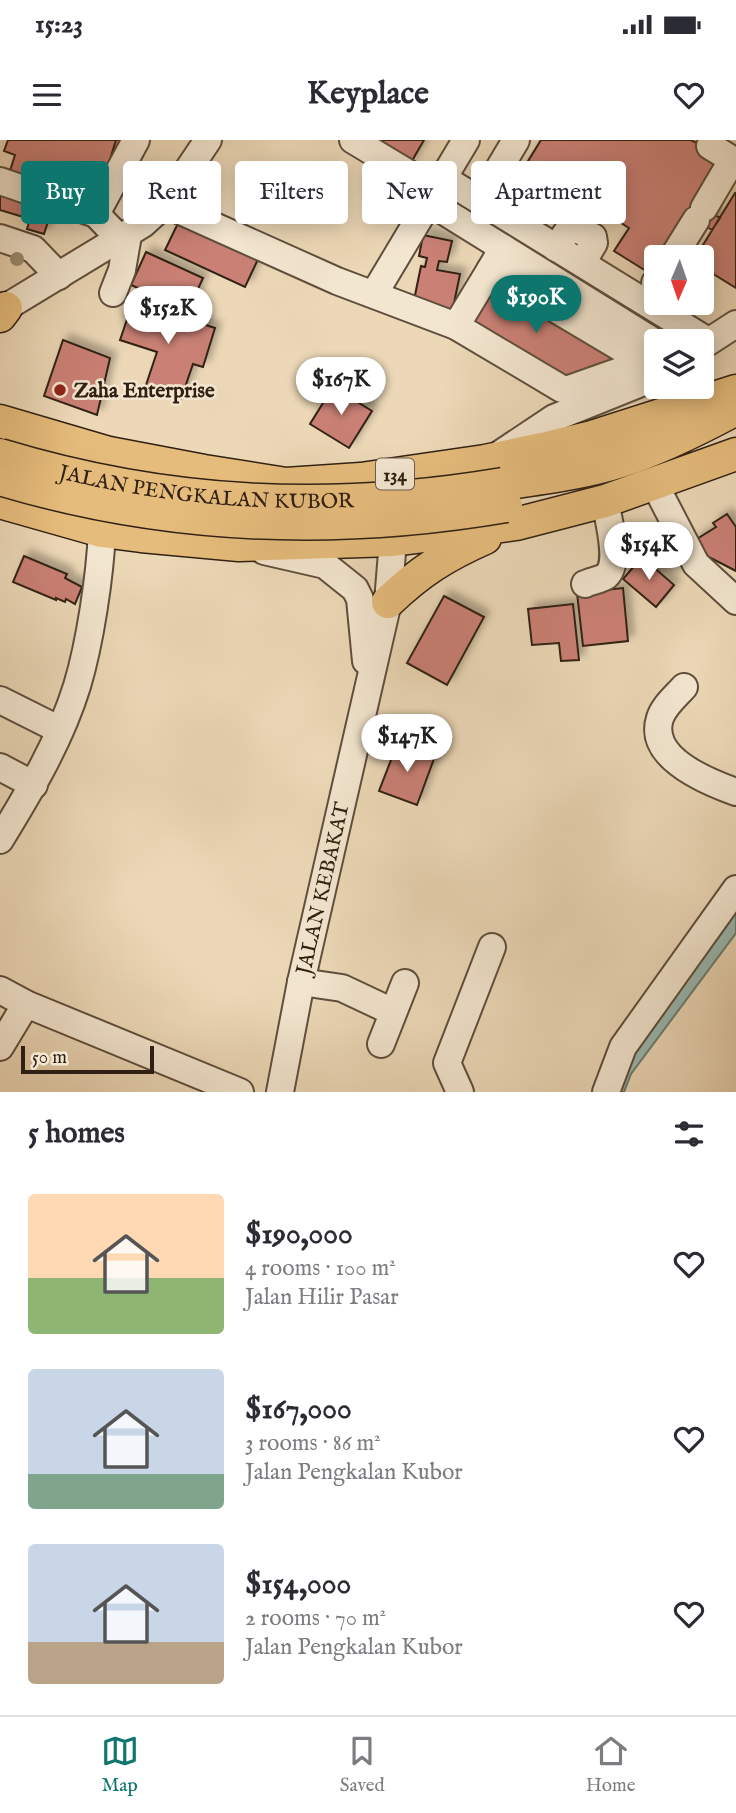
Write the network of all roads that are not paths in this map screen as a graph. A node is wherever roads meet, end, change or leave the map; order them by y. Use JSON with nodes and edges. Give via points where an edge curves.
{"nodes":[{"id":1,"x":136,"y":140,"type":"edge"},
{"id":2,"x":208,"y":140,"type":"edge"},
{"id":3,"x":354,"y":140,"type":"edge"},
{"id":4,"x":466,"y":140,"type":"edge"},
{"id":5,"x":516,"y":140,"type":"edge"},
{"id":6,"x":708,"y":142,"type":"edge"},
{"id":7,"x":194,"y":161,"type":"edge"},
{"id":8,"x":388,"y":161,"type":"edge"},
{"id":9,"x":453,"y":161,"type":"edge"},
{"id":10,"x":504,"y":161,"type":"edge"},
{"id":11,"x":0,"y":181,"type":"edge"},
{"id":12,"x":21,"y":188,"type":"edge"},
{"id":13,"x":109,"y":190,"type":"edge"},
{"id":14,"x":457,"y":200,"type":"edge"},
{"id":15,"x":457,"y":214,"type":"edge"},
{"id":16,"x":108,"y":224,"type":"edge"},
{"id":17,"x":141,"y":224,"type":"edge"},
{"id":18,"x":210,"y":224,"type":"edge"},
{"id":19,"x":416,"y":224,"type":"edge"},
{"id":20,"x":0,"y":238,"type":"edge"},
{"id":21,"x":124,"y":238,"type":"junction"},
{"id":22,"x":681,"y":245,"type":"edge"},
{"id":23,"x":497,"y":259,"type":"junction"},
{"id":24,"x":59,"y":276,"type":"junction"},
{"id":25,"x":113,"y":293,"type":"dead end"},
{"id":26,"x":374,"y":294,"type":"junction"},
{"id":27,"x":2,"y":311,"type":"edge"},
{"id":28,"x":736,"y":324,"type":"edge"},
{"id":29,"x":456,"y":326,"type":"junction"},
{"id":30,"x":682,"y":329,"type":"edge"},
{"id":31,"x":714,"y":338,"type":"edge"},
{"id":32,"x":644,"y":350,"type":"edge"},
{"id":33,"x":644,"y":361,"type":"edge"},
{"id":34,"x":644,"y":375,"type":"edge"},
{"id":35,"x":736,"y":391,"type":"edge"},
{"id":36,"x":681,"y":399,"type":"edge"},
{"id":37,"x":736,"y":409,"type":"edge"},
{"id":38,"x":671,"y":412,"type":"junction"},
{"id":39,"x":0,"y":421,"type":"edge"},
{"id":40,"x":736,"y":444,"type":"edge"},
{"id":41,"x":736,"y":454,"type":"edge"},
{"id":42,"x":0,"y":455,"type":"edge"},
{"id":43,"x":0,"y":479,"type":"edge"},
{"id":44,"x":361,"y":479,"type":"junction"},
{"id":45,"x":654,"y":483,"type":"junction"},
{"id":46,"x":504,"y":493,"type":"junction"},
{"id":47,"x":605,"y":501,"type":"junction"},
{"id":48,"x":0,"y":502,"type":"edge"},
{"id":49,"x":102,"y":531,"type":"junction"},
{"id":50,"x":393,"y":540,"type":"junction"},
{"id":51,"x":239,"y":545,"type":"junction"},
{"id":52,"x":585,"y":583,"type":"dead end"},
{"id":53,"x":736,"y":601,"type":"edge"},
{"id":54,"x":388,"y":602,"type":"junction"},
{"id":55,"x":368,"y":684,"type":"junction"},
{"id":56,"x":684,"y":687,"type":"dead end"},
{"id":57,"x":0,"y":700,"type":"edge"},
{"id":58,"x":60,"y":730,"type":"junction"},
{"id":59,"x":0,"y":767,"type":"edge"},
{"id":60,"x":34,"y":785,"type":"junction"},
{"id":61,"x":736,"y":792,"type":"edge"},
{"id":62,"x":0,"y":840,"type":"edge"},
{"id":63,"x":736,"y":888,"type":"edge"},
{"id":64,"x":492,"y":947,"type":"dead end"},
{"id":65,"x":301,"y":982,"type":"junction"},
{"id":66,"x":405,"y":983,"type":"dead end"},
{"id":67,"x":0,"y":990,"type":"edge"},
{"id":68,"x":26,"y":1004,"type":"junction"},
{"id":69,"x":393,"y":1012,"type":"junction"},
{"id":70,"x":381,"y":1044,"type":"dead end"},
{"id":71,"x":0,"y":1047,"type":"edge"},
{"id":72,"x":240,"y":1092,"type":"edge"},
{"id":73,"x":280,"y":1092,"type":"edge"},
{"id":74,"x":460,"y":1092,"type":"edge"},
{"id":75,"x":606,"y":1092,"type":"edge"}],
"edges":[{"from":1,"to":13,"type":"street"},
{"from":2,"to":7,"type":"street"},
{"from":3,"to":8,"type":"street"},
{"from":4,"to":9,"type":"street"},
{"from":5,"to":10,"type":"street"},
{"from":6,"to":22,"type":"street","via":[[731,162]]},
{"from":11,"to":12,"type":"street"},
{"from":14,"to":30,"type":"street","via":[[556,248]]},
{"from":15,"to":23,"type":"street"},
{"from":16,"to":21,"type":"street"},
{"from":17,"to":21,"type":"street"},
{"from":18,"to":26,"type":"street"},
{"from":19,"to":26,"type":"street"},
{"from":20,"to":24,"type":"street","via":[[39,253]]},
{"from":21,"to":24,"type":"street"},
{"from":21,"to":25,"type":"street","via":[[122,270]]},
{"from":23,"to":29,"type":"street"},
{"from":23,"to":32,"type":"street"},
{"from":24,"to":27,"type":"street"},
{"from":26,"to":29,"type":"street"},
{"from":28,"to":31,"type":"street"},
{"from":29,"to":33,"type":"street","via":[[562,389]]},
{"from":34,"to":46,"type":"street","via":[[639,386],[554,418]]},
{"from":35,"to":38,"type":"main road","name":"JALAN PENGKALAN KUBOR","number":"134"},
{"from":36,"to":38,"type":"street"},
{"from":37,"to":46,"type":"main road","name":"JALAN PENGKALAN KUBOR","number":"134","via":[[620,461]]},
{"from":38,"to":46,"type":"main road","name":"JALAN PENGKALAN KUBOR","number":"134","via":[[592,437]]},
{"from":39,"to":44,"type":"main road","name":"JALAN PENGKALAN KUBOR","number":"134","via":[[109,453],[204,471],[286,484]]},
{"from":40,"to":46,"type":"main road","name":"JALAN PENGKALAN KUBOR","number":"134","via":[[583,491]]},
{"from":41,"to":45,"type":"main road","name":"JALAN PENGKALAN KUBOR","number":"134"},
{"from":42,"to":46,"type":"main road","name":"JALAN PENGKALAN KUBOR","number":"134","bridge":true,"via":[[138,489],[243,501],[296,503]]},
{"from":43,"to":46,"type":"main road","name":"JALAN PENGKALAN KUBOR","number":"134","bridge":true,"via":[[134,511],[241,523],[403,521]]},
{"from":44,"to":46,"type":"main road","name":"JALAN PENGKALAN KUBOR","number":"134"},
{"from":44,"to":50,"type":"street","name":"JALAN KEBAKAT","via":[[382,495]]},
{"from":45,"to":47,"type":"main road","name":"JALAN PENGKALAN KUBOR","number":"134"},
{"from":45,"to":53,"type":"street","via":[[696,564]]},
{"from":46,"to":47,"type":"main road","name":"JALAN PENGKALAN KUBOR","number":"134"},
{"from":46,"to":50,"type":"main road","name":"JALAN PENGKALAN KUBOR","number":"134"},
{"from":46,"to":54,"type":"main road"},
{"from":47,"to":52,"type":"street","via":[[612,569],[604,578]]},
{"from":48,"to":49,"type":"main road","name":"JALAN PENGKALAN KUBOR","number":"134"},
{"from":49,"to":51,"type":"main road","name":"JALAN PENGKALAN KUBOR","number":"134"},
{"from":49,"to":58,"type":"street","via":[[87,641]]},
{"from":50,"to":51,"type":"main road","name":"JALAN PENGKALAN KUBOR","number":"134"},
{"from":50,"to":54,"type":"street","name":"JALAN KEBAKAT"},
{"from":51,"to":55,"type":"street","name":"JALAN KEBAKAT","via":[[325,565],[355,589],[360,599]]},
{"from":54,"to":55,"type":"street","name":"JALAN KEBAKAT"},
{"from":55,"to":65,"type":"street","name":"JALAN KEBAKAT"},
{"from":56,"to":61,"type":"street","via":[[659,721],[662,742],[684,768]]},
{"from":57,"to":58,"type":"street"},
{"from":58,"to":60,"type":"street"},
{"from":59,"to":60,"type":"street"},
{"from":60,"to":62,"type":"street"},
{"from":63,"to":75,"type":"street","via":[[623,1047]]},
{"from":64,"to":74,"type":"street","via":[[447,1063]]},
{"from":65,"to":69,"type":"street","via":[[342,988]]},
{"from":65,"to":73,"type":"street","name":"JALAN KEBAKAT"},
{"from":66,"to":69,"type":"street"},
{"from":67,"to":68,"type":"street"},
{"from":68,"to":71,"type":"street"},
{"from":68,"to":72,"type":"street"},
{"from":69,"to":70,"type":"street"}]}
